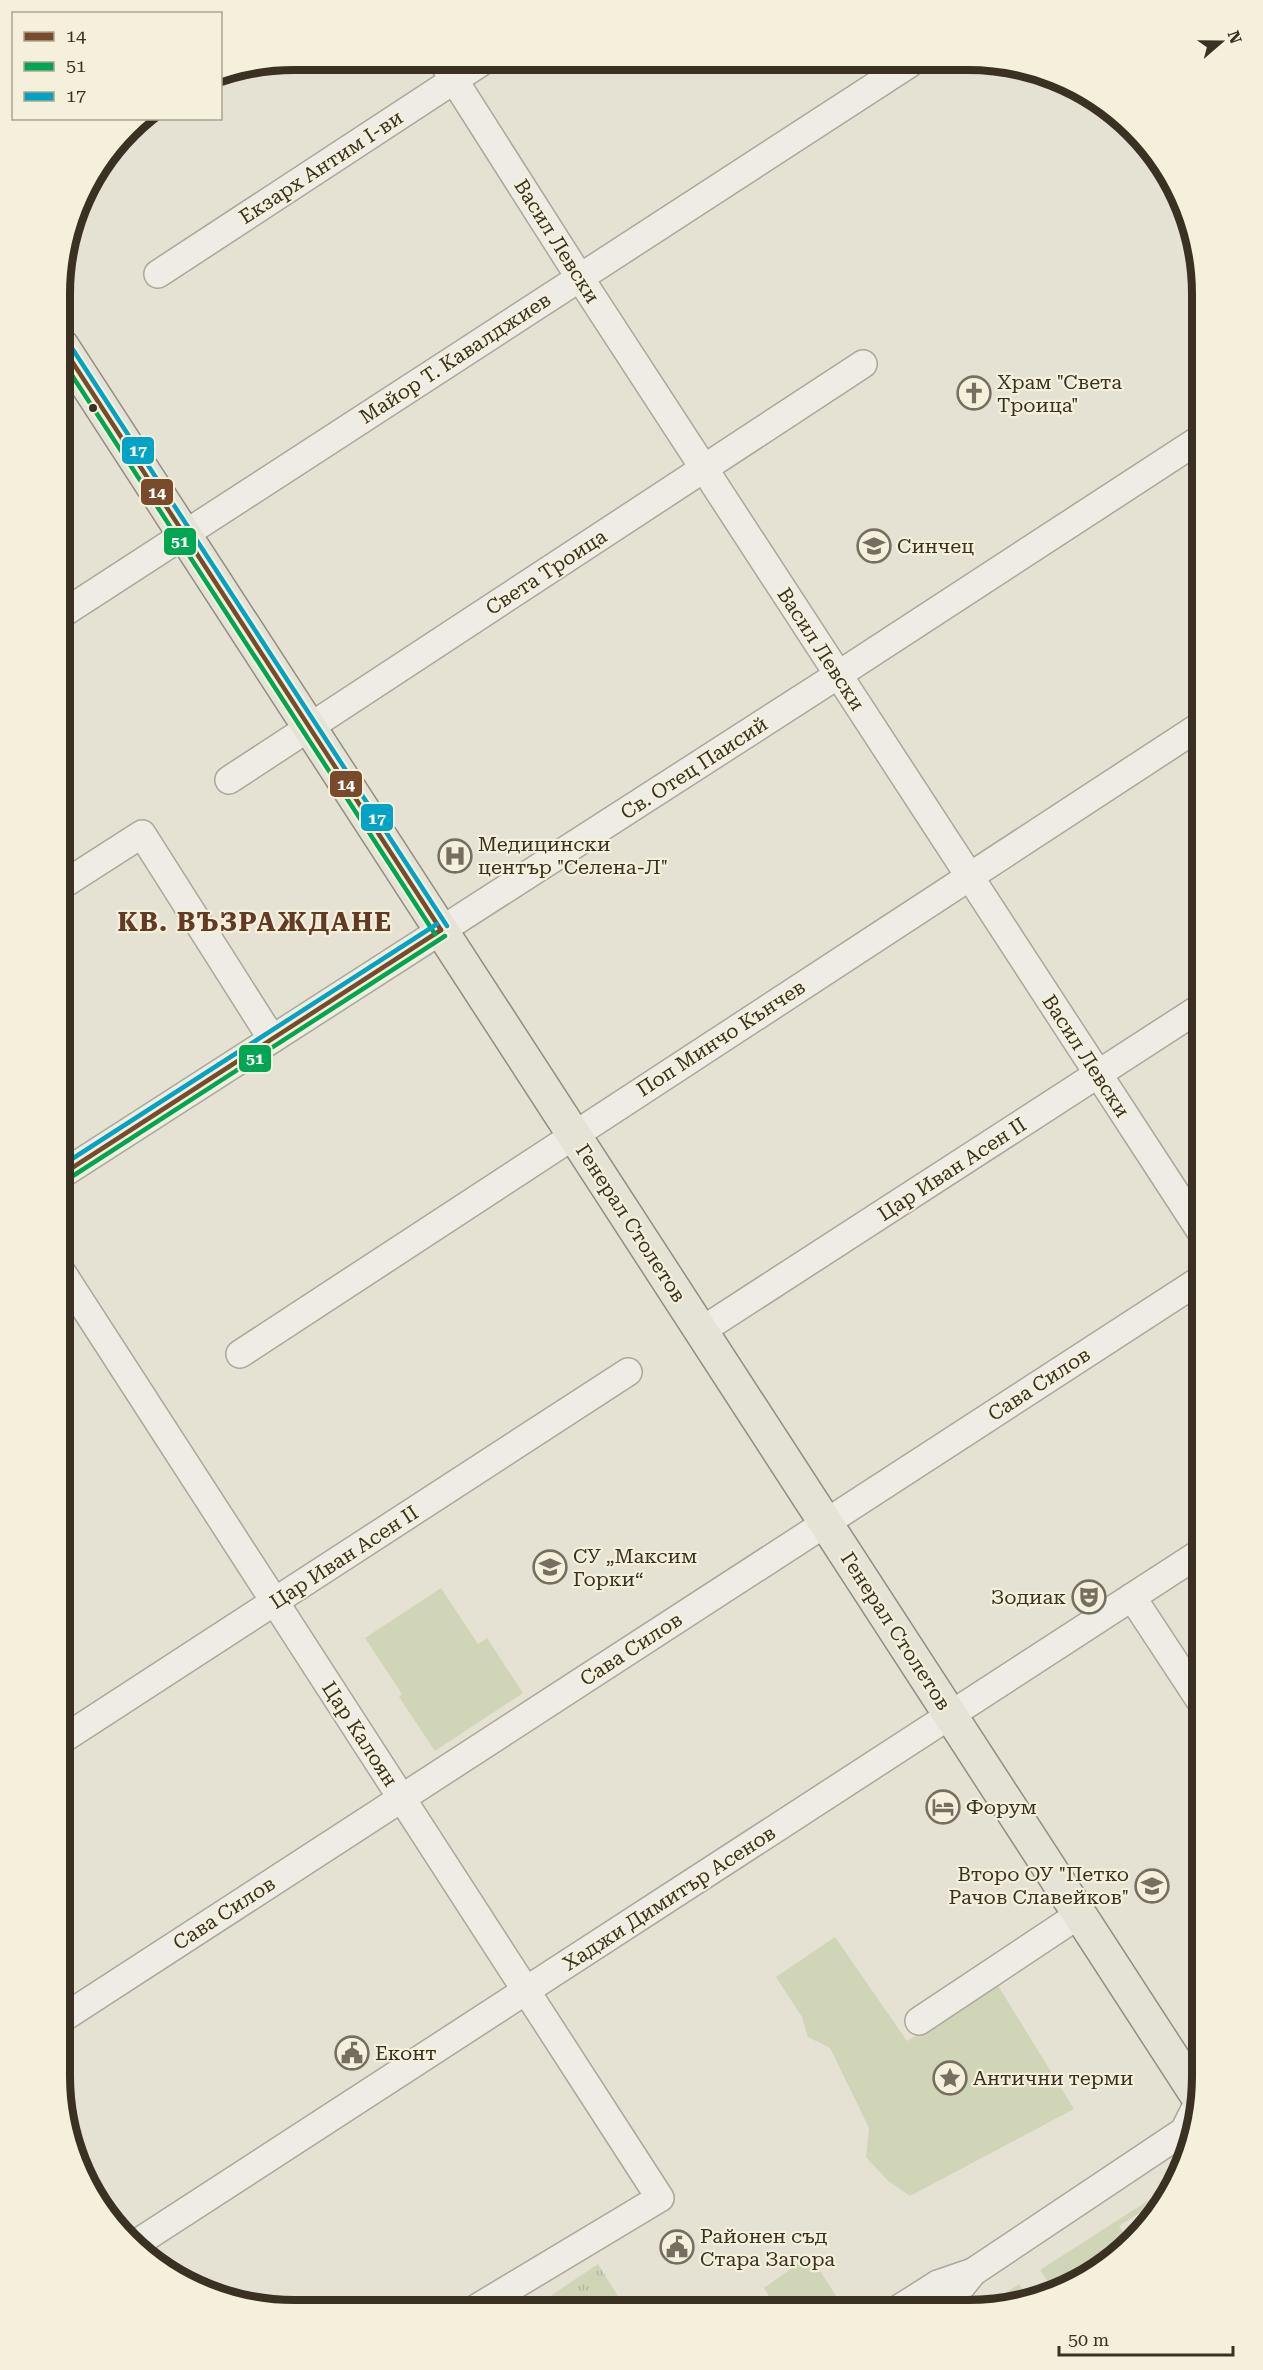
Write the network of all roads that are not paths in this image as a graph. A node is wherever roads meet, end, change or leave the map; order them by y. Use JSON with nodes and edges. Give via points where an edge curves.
{"nodes":[{"id":1,"x":448,"y":70,"type":"edge"},
{"id":2,"x":900,"y":70,"type":"edge"},
{"id":3,"x":158,"y":274,"type":"dead end"},
{"id":4,"x":580,"y":278,"type":"junction"},
{"id":5,"x":70,"y":358,"type":"edge"},
{"id":6,"x":863,"y":364,"type":"dead end"},
{"id":7,"x":1192,"y":444,"type":"edge"},
{"id":8,"x":704,"y":469,"type":"junction"},
{"id":9,"x":184,"y":534,"type":"junction"},
{"id":10,"x":70,"y":609,"type":"edge"},
{"id":11,"x":838,"y":675,"type":"junction"},
{"id":12,"x":309,"y":728,"type":"junction"},
{"id":13,"x":1192,"y":731,"type":"edge"},
{"id":14,"x":229,"y":780,"type":"dead end"},
{"id":15,"x":969,"y":875,"type":"junction"},
{"id":16,"x":70,"y":880,"type":"edge"},
{"id":17,"x":441,"y":930,"type":"junction"},
{"id":18,"x":1192,"y":1013,"type":"edge"},
{"id":19,"x":272,"y":1039,"type":"junction"},
{"id":20,"x":1098,"y":1074,"type":"junction"},
{"id":21,"x":574,"y":1135,"type":"junction"},
{"id":22,"x":70,"y":1168,"type":"edge"},
{"id":23,"x":1192,"y":1218,"type":"edge"},
{"id":24,"x":70,"y":1285,"type":"edge"},
{"id":25,"x":1192,"y":1285,"type":"edge"},
{"id":26,"x":701,"y":1331,"type":"junction"},
{"id":27,"x":240,"y":1354,"type":"dead end"},
{"id":28,"x":628,"y":1372,"type":"dead end"},
{"id":29,"x":825,"y":1523,"type":"junction"},
{"id":30,"x":1192,"y":1558,"type":"edge"},
{"id":31,"x":1132,"y":1597,"type":"junction"},
{"id":32,"x":275,"y":1602,"type":"junction"},
{"id":33,"x":1192,"y":1688,"type":"edge"},
{"id":34,"x":950,"y":1714,"type":"junction"},
{"id":35,"x":70,"y":1735,"type":"edge"},
{"id":36,"x":402,"y":1798,"type":"junction"},
{"id":37,"x":1080,"y":1914,"type":"junction"},
{"id":38,"x":527,"y":1991,"type":"junction"},
{"id":39,"x":70,"y":2014,"type":"edge"},
{"id":40,"x":919,"y":2021,"type":"dead end"},
{"id":41,"x":1192,"y":2088,"type":"edge"},
{"id":42,"x":1185,"y":2134,"type":"edge"},
{"id":43,"x":142,"y":2240,"type":"edge"},
{"id":44,"x":941,"y":2299,"type":"edge"},
{"id":45,"x":505,"y":2300,"type":"edge"}],
"edges":[{"from":1,"to":3,"type":"street","name":"Екзарх Антим I-ви"},
{"from":1,"to":4,"type":"street","name":"Васил Левски"},
{"from":2,"to":4,"type":"street","name":"Майор Т. Кавалджиев"},
{"from":4,"to":8,"type":"street","name":"Васил Левски"},
{"from":4,"to":9,"type":"street","name":"Майор Т. Кавалджиев"},
{"from":5,"to":9,"type":"main road","name":"Генерал Столетов"},
{"from":6,"to":8,"type":"street","name":"Света Троица"},
{"from":7,"to":11,"type":"street","name":"Св. Отец Паисий"},
{"from":8,"to":11,"type":"street","name":"Васил Левски"},
{"from":8,"to":12,"type":"street","name":"Света Троица"},
{"from":9,"to":10,"type":"street","name":"Майор Т. Кавалджиев"},
{"from":9,"to":12,"type":"main road","name":"Генерал Столетов"},
{"from":11,"to":15,"type":"street","name":"Васил Левски"},
{"from":11,"to":17,"type":"street","name":"Св. Отец Паисий"},
{"from":12,"to":14,"type":"street","name":"Света Троица"},
{"from":12,"to":17,"type":"main road","name":"Генерал Столетов"},
{"from":13,"to":15,"type":"street","name":"Поп Минчо Кънчев"},
{"from":15,"to":20,"type":"street","name":"Васил Левски"},
{"from":15,"to":21,"type":"street","name":"Поп Минчо Кънчев"},
{"from":16,"to":19,"type":"street","via":[[142,834]]},
{"from":17,"to":19,"type":"street","name":"Св. Отец Паисий"},
{"from":17,"to":21,"type":"main road","name":"Генерал Столетов"},
{"from":18,"to":20,"type":"street","name":"Цар Иван Асен II"},
{"from":19,"to":22,"type":"street","name":"Св. Отец Паисий"},
{"from":20,"to":23,"type":"street","name":"Васил Левски"},
{"from":20,"to":26,"type":"street","name":"Цар Иван Асен II"},
{"from":21,"to":26,"type":"main road","name":"Генерал Столетов"},
{"from":21,"to":27,"type":"street","name":"Поп Минчо Кънчев"},
{"from":24,"to":32,"type":"street","name":"Цар Калоян"},
{"from":25,"to":29,"type":"street","name":"Сава Силов"},
{"from":26,"to":29,"type":"main road","name":"Генерал Столетов"},
{"from":28,"to":32,"type":"street","name":"Цар Иван Асен II"},
{"from":29,"to":34,"type":"main road","name":"Генерал Столетов"},
{"from":29,"to":36,"type":"street","name":"Сава Силов"},
{"from":30,"to":31,"type":"street","name":"Хаджи Димитър Асенов"},
{"from":31,"to":33,"type":"street"},
{"from":31,"to":34,"type":"street","name":"Хаджи Димитър Асенов"},
{"from":32,"to":35,"type":"street","name":"Цар Иван Асен II"},
{"from":32,"to":36,"type":"street","name":"Цар Калоян"},
{"from":34,"to":37,"type":"main road","name":"Генерал Столетов"},
{"from":34,"to":38,"type":"street","name":"Хаджи Димитър Асенов"},
{"from":36,"to":38,"type":"street","name":"Цар Калоян"},
{"from":36,"to":39,"type":"street","name":"Сава Силов"},
{"from":37,"to":40,"type":"street"},
{"from":37,"to":41,"type":"main road","name":"Генерал Столетов"},
{"from":38,"to":43,"type":"street","name":"Хаджи Димитър Асенов"},
{"from":38,"to":45,"type":"street","name":"Цар Калоян","via":[[660,2198]]},
{"from":42,"to":44,"type":"street","via":[[973,2272]]}]}
